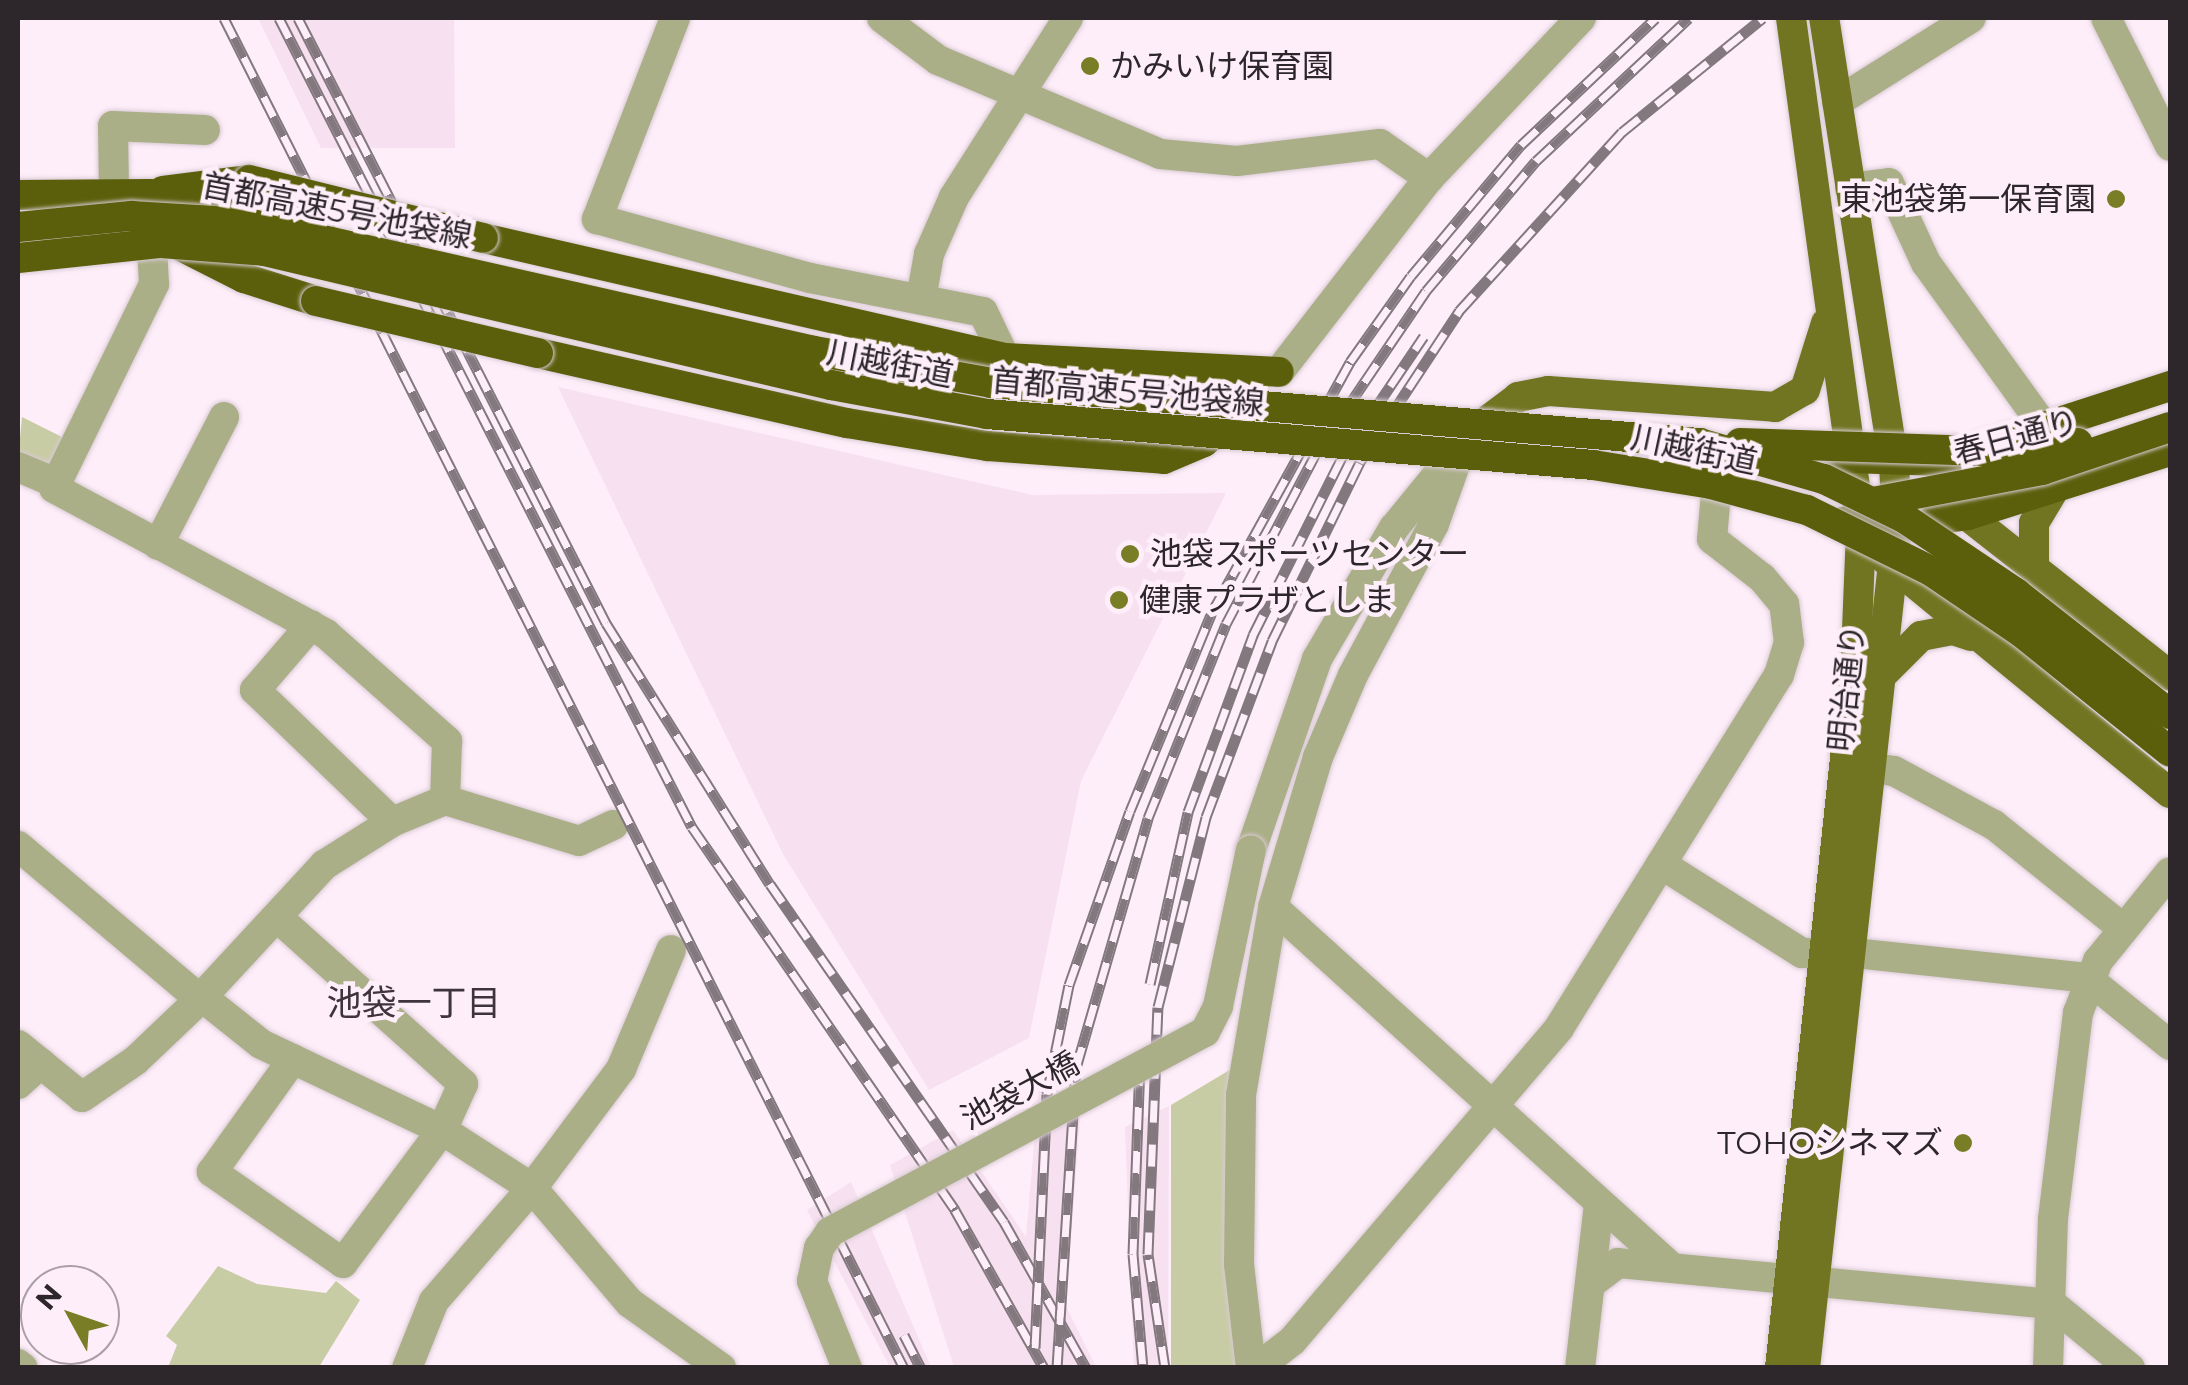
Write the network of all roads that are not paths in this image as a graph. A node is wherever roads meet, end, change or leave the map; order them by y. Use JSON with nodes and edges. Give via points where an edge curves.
{"nodes":[{"id":1,"x":675,"y":18,"type":"edge"},
{"id":2,"x":882,"y":18,"type":"edge"},
{"id":3,"x":1068,"y":18,"type":"edge"},
{"id":4,"x":1581,"y":18,"type":"edge"},
{"id":5,"x":1791,"y":18,"type":"edge"},
{"id":6,"x":1824,"y":18,"type":"edge"},
{"id":7,"x":1971,"y":18,"type":"edge"},
{"id":8,"x":2112,"y":19,"type":"edge"},
{"id":9,"x":1014,"y":95,"type":"junction"},
{"id":10,"x":1837,"y":102,"type":"junction"},
{"id":11,"x":205,"y":130,"type":"dead end"},
{"id":12,"x":2169,"y":141,"type":"edge"},
{"id":13,"x":1429,"y":178,"type":"junction"},
{"id":14,"x":1850,"y":188,"type":"junction"},
{"id":15,"x":114,"y":191,"type":"junction"},
{"id":16,"x":150,"y":194,"type":"junction"},
{"id":17,"x":18,"y":195,"type":"edge"},
{"id":18,"x":18,"y":227,"type":"edge"},
{"id":19,"x":166,"y":246,"type":"junction"},
{"id":20,"x":18,"y":260,"type":"edge"},
{"id":21,"x":1830,"y":293,"type":"junction"},
{"id":22,"x":921,"y":299,"type":"junction"},
{"id":23,"x":1005,"y":358,"type":"junction"},
{"id":24,"x":1279,"y":372,"type":"junction"},
{"id":25,"x":2170,"y":386,"type":"edge"},
{"id":26,"x":2170,"y":412,"type":"edge"},
{"id":27,"x":224,"y":418,"type":"dead end"},
{"id":28,"x":1488,"y":420,"type":"junction"},
{"id":29,"x":2170,"y":427,"type":"edge"},
{"id":30,"x":2045,"y":428,"type":"junction"},
{"id":31,"x":1462,"y":448,"type":"junction"},
{"id":32,"x":2170,"y":451,"type":"edge"},
{"id":33,"x":1874,"y":456,"type":"junction"},
{"id":34,"x":18,"y":467,"type":"edge"},
{"id":35,"x":1717,"y":482,"type":"junction"},
{"id":36,"x":56,"y":483,"type":"junction"},
{"id":37,"x":2052,"y":493,"type":"junction"},
{"id":38,"x":1877,"y":502,"type":"joint"},
{"id":39,"x":1968,"y":515,"type":"junction"},
{"id":40,"x":1897,"y":526,"type":"junction"},
{"id":41,"x":1861,"y":531,"type":"junction"},
{"id":42,"x":158,"y":545,"type":"junction"},
{"id":43,"x":2034,"y":567,"type":"junction"},
{"id":44,"x":1895,"y":570,"type":"junction"},
{"id":45,"x":311,"y":625,"type":"junction"},
{"id":46,"x":1974,"y":636,"type":"junction"},
{"id":47,"x":1885,"y":672,"type":"junction"},
{"id":48,"x":2170,"y":676,"type":"edge"},
{"id":49,"x":2170,"y":714,"type":"edge"},
{"id":50,"x":2170,"y":752,"type":"edge"},
{"id":51,"x":1874,"y":768,"type":"junction"},
{"id":52,"x":2170,"y":794,"type":"edge"},
{"id":53,"x":445,"y":800,"type":"junction"},
{"id":54,"x":392,"y":822,"type":"junction"},
{"id":55,"x":613,"y":825,"type":"dead end"},
{"id":56,"x":18,"y":846,"type":"edge"},
{"id":57,"x":1661,"y":864,"type":"junction"},
{"id":58,"x":2170,"y":872,"type":"edge"},
{"id":59,"x":1273,"y":906,"type":"junction"},
{"id":60,"x":278,"y":917,"type":"junction"},
{"id":61,"x":2124,"y":929,"type":"junction"},
{"id":62,"x":670,"y":950,"type":"dead end"},
{"id":63,"x":1839,"y":953,"type":"junction"},
{"id":64,"x":2087,"y":978,"type":"junction"},
{"id":65,"x":201,"y":998,"type":"junction"},
{"id":66,"x":2170,"y":1046,"type":"edge"},
{"id":67,"x":29,"y":1054,"type":"edge"},
{"id":68,"x":293,"y":1059,"type":"junction"},
{"id":69,"x":18,"y":1084,"type":"edge"},
{"id":70,"x":1492,"y":1108,"type":"junction"},
{"id":71,"x":442,"y":1130,"type":"junction"},
{"id":72,"x":532,"y":1188,"type":"junction"},
{"id":73,"x":1599,"y":1203,"type":"junction"},
{"id":74,"x":1671,"y":1267,"type":"junction"},
{"id":75,"x":1803,"y":1279,"type":"junction"},
{"id":76,"x":1590,"y":1284,"type":"junction"},
{"id":77,"x":2052,"y":1304,"type":"junction"},
{"id":78,"x":407,"y":1368,"type":"edge"},
{"id":79,"x":721,"y":1368,"type":"edge"},
{"id":80,"x":847,"y":1368,"type":"edge"},
{"id":81,"x":1254,"y":1368,"type":"edge"},
{"id":82,"x":1580,"y":1368,"type":"edge"},
{"id":83,"x":1780,"y":1368,"type":"edge"},
{"id":84,"x":1804,"y":1368,"type":"edge"},
{"id":85,"x":2048,"y":1368,"type":"edge"},
{"id":86,"x":2130,"y":1368,"type":"edge"}],
"edges":[{"from":1,"to":22,"type":"street","via":[[597,220],[810,278]]},
{"from":2,"to":9,"type":"street","via":[[938,60]]},
{"from":3,"to":9,"type":"street"},
{"from":4,"to":13,"type":"street"},
{"from":5,"to":21,"type":"main road","name":"明治通り"},
{"from":6,"to":10,"type":"main road","name":"明治通り"},
{"from":7,"to":10,"type":"street"},
{"from":8,"to":12,"type":"street"},
{"from":9,"to":13,"type":"street","via":[[1160,154],[1238,161],[1380,144]]},
{"from":9,"to":22,"type":"street","via":[[928,254]]},
{"from":10,"to":14,"type":"main road","name":"明治通り"},
{"from":11,"to":15,"type":"street","via":[[113,126]]},
{"from":13,"to":24,"type":"street"},
{"from":14,"to":30,"type":"street","via":[[1889,183],[1926,263]]},
{"from":14,"to":33,"type":"main road","name":"明治通り"},
{"from":15,"to":16,"type":"highway","name":"川越街道"},
{"from":15,"to":17,"type":"highway","name":"川越街道"},
{"from":16,"to":23,"type":"highway","bridge":true,"via":[[248,180]]},
{"from":16,"to":33,"type":"highway","name":"川越街道","bridge":true,"via":[[685,319],[1052,388]]},
{"from":18,"to":49,"type":"highway","name":"首都高速5号池袋線","bridge":true,"via":[[130,216],[247,223],[991,383],[1700,442],[1824,479],[1904,518],[2016,593]]},
{"from":19,"to":20,"type":"highway","name":"川越街道"},
{"from":19,"to":24,"type":"highway","bridge":true,"via":[[316,301],[902,434],[1140,461],[1204,442]]},
{"from":19,"to":36,"type":"street","via":[[154,284]]},
{"from":19,"to":38,"type":"highway","name":"川越街道","bridge":true,"via":[[284,256],[845,393],[1087,430],[1589,466],[1710,486],[1807,512]]},
{"from":20,"to":50,"type":"highway","name":"首都高速5号池袋線","bridge":true,"via":[[161,243],[264,251],[831,385],[986,414],[1592,465],[1711,484],[1807,510],[1931,572],[2020,632]]},
{"from":21,"to":28,"type":"main road","via":[[1817,367],[1806,390],[1775,407],[1548,392],[1518,397]]},
{"from":21,"to":33,"type":"main road","name":"明治通り"},
{"from":22,"to":23,"type":"street","via":[[982,312]]},
{"from":23,"to":24,"type":"highway"},
{"from":25,"to":30,"type":"highway"},
{"from":26,"to":33,"type":"highway","name":"春日通り","bridge":true,"via":[[2098,438],[2040,449]]},
{"from":27,"to":42,"type":"street"},
{"from":28,"to":31,"type":"highway"},
{"from":28,"to":33,"type":"highway"},
{"from":29,"to":38,"type":"highway","name":"春日通り","bridge":true,"via":[[2042,470]]},
{"from":30,"to":33,"type":"highway","via":[[1938,461]]},
{"from":31,"to":35,"type":"highway","via":[[1556,454]]},
{"from":31,"to":59,"type":"street","via":[[1434,524],[1325,740]]},
{"from":31,"to":80,"type":"street","name":"池袋大橋","bridge":true,"via":[[1394,528],[1317,660],[1251,850],[1218,1006],[1204,1032],[830,1232],[818,1248],[812,1281]]},
{"from":32,"to":37,"type":"highway"},
{"from":33,"to":39,"type":"main road"},
{"from":33,"to":40,"type":"main road","name":"明治通り"},
{"from":33,"to":41,"type":"main road","name":"明治通り"},
{"from":34,"to":36,"type":"street"},
{"from":35,"to":41,"type":"highway","via":[[1806,506]]},
{"from":35,"to":57,"type":"street","via":[[1712,539],[1784,604],[1789,642],[1775,682]]},
{"from":36,"to":42,"type":"street","via":[[54,488]]},
{"from":37,"to":39,"type":"highway"},
{"from":37,"to":43,"type":"main road","via":[[2034,524]]},
{"from":39,"to":40,"type":"highway"},
{"from":39,"to":43,"type":"main road"},
{"from":40,"to":41,"type":"highway"},
{"from":40,"to":44,"type":"main road","name":"明治通り"},
{"from":41,"to":44,"type":"main road"},
{"from":41,"to":63,"type":"main road","name":"明治通り"},
{"from":42,"to":45,"type":"street"},
{"from":43,"to":46,"type":"main road","via":[[2006,574],[1988,590]]},
{"from":43,"to":48,"type":"main road"},
{"from":44,"to":46,"type":"main road"},
{"from":44,"to":47,"type":"main road","name":"明治通り"},
{"from":45,"to":53,"type":"street","via":[[447,740]]},
{"from":45,"to":54,"type":"street","via":[[255,690]]},
{"from":46,"to":47,"type":"main road","via":[[1953,630],[1921,636]]},
{"from":46,"to":52,"type":"main road"},
{"from":47,"to":51,"type":"main road","name":"明治通り"},
{"from":51,"to":61,"type":"street","via":[[1894,771],[1994,825]]},
{"from":51,"to":63,"type":"main road","name":"明治通り"},
{"from":53,"to":54,"type":"street"},
{"from":53,"to":55,"type":"street","via":[[579,841]]},
{"from":54,"to":60,"type":"street","via":[[324,865]]},
{"from":56,"to":65,"type":"street"},
{"from":57,"to":63,"type":"street","via":[[1802,952]]},
{"from":57,"to":70,"type":"street","via":[[1569,1015]]},
{"from":58,"to":61,"type":"street"},
{"from":59,"to":70,"type":"street"},
{"from":59,"to":81,"type":"street","via":[[1249,1031],[1240,1125],[1239,1264]]},
{"from":60,"to":65,"type":"street"},
{"from":60,"to":71,"type":"street","via":[[463,1084]]},
{"from":61,"to":64,"type":"street"},
{"from":62,"to":72,"type":"street","via":[[622,1069]]},
{"from":63,"to":64,"type":"street"},
{"from":63,"to":75,"type":"main road","name":"明治通り"},
{"from":64,"to":66,"type":"street"},
{"from":64,"to":77,"type":"street","via":[[2053,1220]]},
{"from":65,"to":67,"type":"street","via":[[136,1060],[82,1097]]},
{"from":65,"to":68,"type":"street"},
{"from":67,"to":69,"type":"street"},
{"from":68,"to":71,"type":"street"},
{"from":68,"to":71,"type":"street","via":[[212,1172],[344,1263]]},
{"from":70,"to":73,"type":"street"},
{"from":70,"to":81,"type":"street","via":[[1292,1342]]},
{"from":71,"to":72,"type":"street"},
{"from":72,"to":78,"type":"street","via":[[434,1300]]},
{"from":72,"to":79,"type":"street","via":[[630,1303]]},
{"from":73,"to":74,"type":"street"},
{"from":73,"to":76,"type":"street"},
{"from":74,"to":75,"type":"street"},
{"from":74,"to":76,"type":"street","via":[[1618,1263]]},
{"from":75,"to":77,"type":"street"},
{"from":75,"to":83,"type":"main road","name":"明治通り"},
{"from":75,"to":84,"type":"main road","name":"明治通り"},
{"from":76,"to":82,"type":"street"},
{"from":77,"to":85,"type":"street"},
{"from":77,"to":86,"type":"street"}]}
